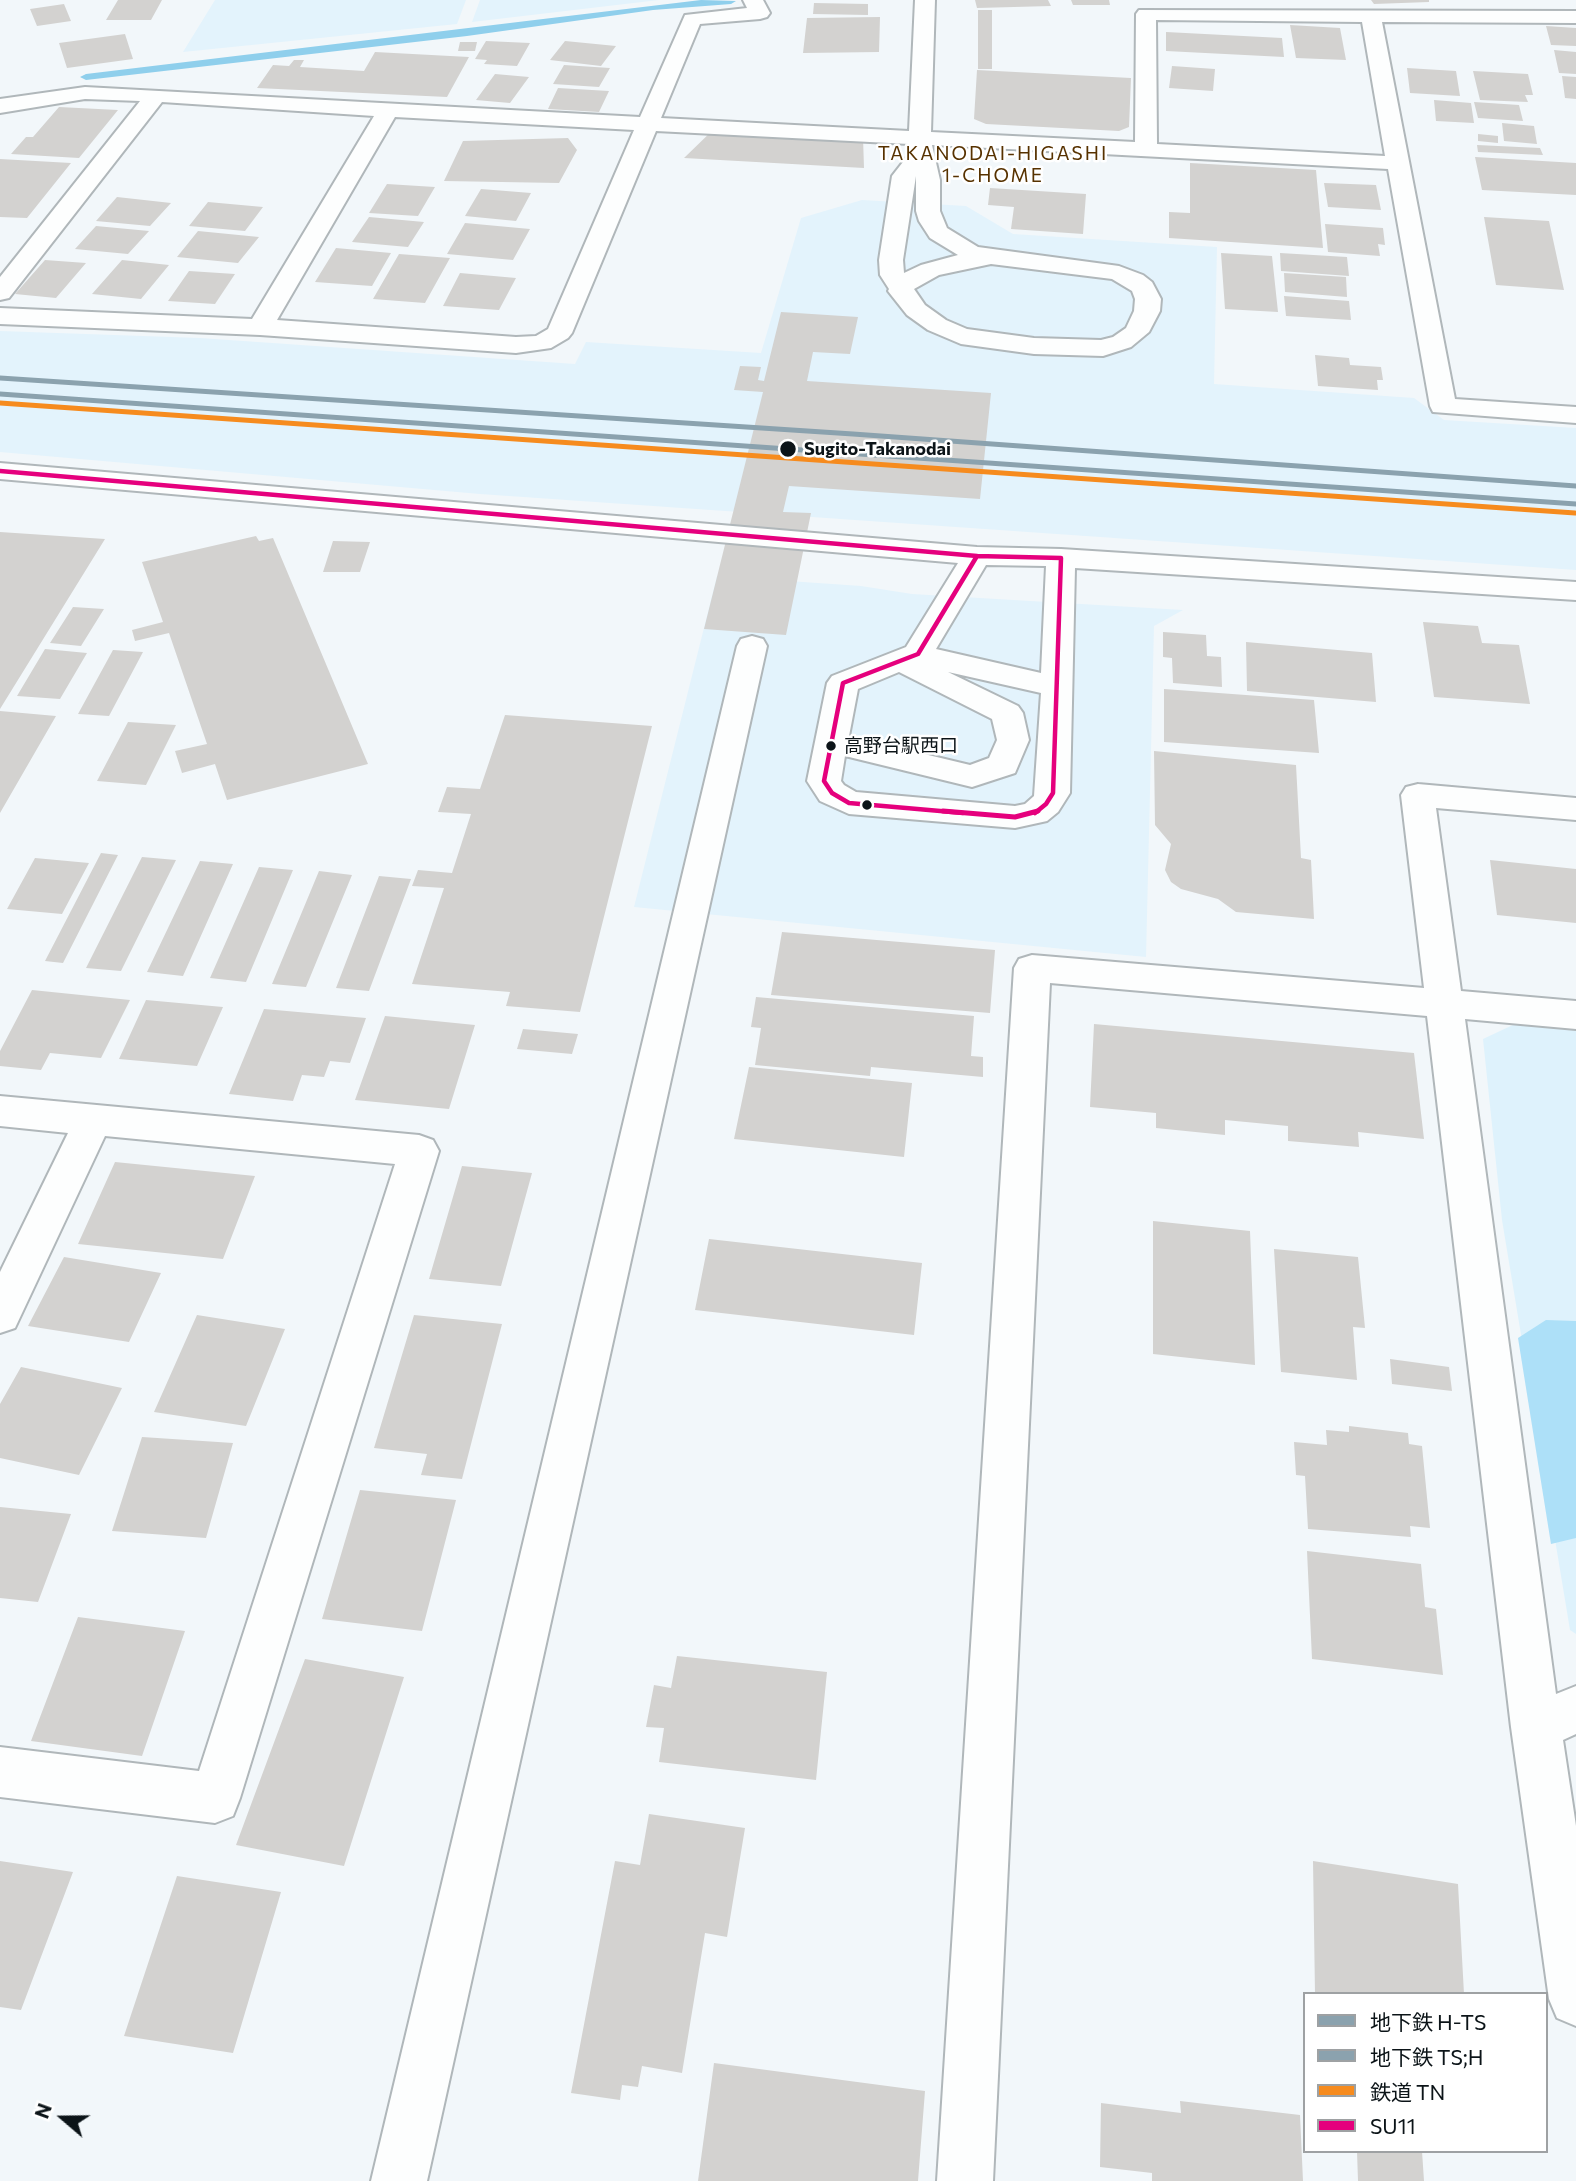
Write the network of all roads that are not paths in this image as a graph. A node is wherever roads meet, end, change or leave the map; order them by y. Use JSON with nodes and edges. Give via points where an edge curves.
{"nodes":[{"id":1,"x":753,"y":0,"type":"edge"},
{"id":2,"x":925,"y":0,"type":"edge"},
{"id":3,"x":1371,"y":16,"type":"junction"},
{"id":4,"x":1576,"y":17,"type":"edge"},
{"id":5,"x":156,"y":95,"type":"junction"},
{"id":6,"x":0,"y":106,"type":"edge"},
{"id":7,"x":388,"y":110,"type":"junction"},
{"id":8,"x":649,"y":124,"type":"junction"},
{"id":9,"x":921,"y":145,"type":"junction"},
{"id":10,"x":1146,"y":149,"type":"junction"},
{"id":11,"x":1398,"y":163,"type":"junction"},
{"id":12,"x":991,"y":257,"type":"junction"},
{"id":13,"x":900,"y":291,"type":"junction"},
{"id":14,"x":0,"y":293,"type":"edge"},
{"id":15,"x":0,"y":316,"type":"edge"},
{"id":16,"x":260,"y":327,"type":"junction"},
{"id":17,"x":1576,"y":415,"type":"edge"},
{"id":18,"x":0,"y":471,"type":"edge"},
{"id":19,"x":977,"y":556,"type":"junction"},
{"id":20,"x":1060,"y":558,"type":"junction"},
{"id":21,"x":1576,"y":591,"type":"edge"},
{"id":22,"x":752,"y":646,"type":"dead end"},
{"id":23,"x":909,"y":658,"type":"junction"},
{"id":24,"x":1057,"y":687,"type":"junction"},
{"id":25,"x":832,"y":742,"type":"junction"},
{"id":26,"x":1576,"y":810,"type":"edge"},
{"id":27,"x":1444,"y":1003,"type":"junction"},
{"id":28,"x":1576,"y":1015,"type":"edge"},
{"id":29,"x":0,"y":1111,"type":"edge"},
{"id":30,"x":93,"y":1119,"type":"junction"},
{"id":31,"x":0,"y":1315,"type":"edge"},
{"id":32,"x":1556,"y":1718,"type":"edge"},
{"id":33,"x":0,"y":1772,"type":"edge"},
{"id":34,"x":1576,"y":1998,"type":"edge"},
{"id":35,"x":399,"y":2181,"type":"edge"},
{"id":36,"x":965,"y":2181,"type":"edge"}],
"edges":[{"from":1,"to":8,"type":"street","via":[[761,13],[692,19]]},
{"from":2,"to":9,"type":"street"},
{"from":3,"to":4,"type":"street"},
{"from":3,"to":10,"type":"street","via":[[1146,14]]},
{"from":3,"to":11,"type":"street"},
{"from":5,"to":6,"type":"street","via":[[85,93]]},
{"from":5,"to":7,"type":"street"},
{"from":5,"to":14,"type":"street"},
{"from":7,"to":8,"type":"street"},
{"from":7,"to":16,"type":"street"},
{"from":8,"to":9,"type":"street"},
{"from":8,"to":16,"type":"street","via":[[559,333],[542,343]]},
{"from":9,"to":10,"type":"street"},
{"from":9,"to":12,"type":"street","via":[[934,227],[970,252]]},
{"from":9,"to":13,"type":"street","via":[[904,176],[896,219],[891,260]]},
{"from":10,"to":11,"type":"street"},
{"from":11,"to":17,"type":"street","via":[[1443,406]]},
{"from":12,"to":13,"type":"street","via":[[930,270],[908,281]]},
{"from":12,"to":13,"type":"street","via":[[1119,273],[1143,287],[1147,311],[1136,332],[1112,345],[1075,349],[1034,346],[961,336],[916,310]]},
{"from":15,"to":16,"type":"street"},
{"from":18,"to":19,"type":"street"},
{"from":19,"to":20,"type":"street"},
{"from":19,"to":23,"type":"street"},
{"from":20,"to":21,"type":"street"},
{"from":20,"to":24,"type":"street"},
{"from":22,"to":35,"type":"street"},
{"from":23,"to":24,"type":"street"},
{"from":23,"to":25,"type":"street","via":[[843,683]]},
{"from":23,"to":25,"type":"street","via":[[1007,713],[1013,740],[1003,765],[972,776]]},
{"from":24,"to":25,"type":"street","via":[[1053,793],[1035,814],[1015,817],[849,803],[832,793],[824,781]]},
{"from":26,"to":27,"type":"street","via":[[1418,795]]},
{"from":27,"to":28,"type":"street"},
{"from":27,"to":32,"type":"street"},
{"from":27,"to":36,"type":"street","via":[[1032,968]]},
{"from":29,"to":30,"type":"street"},
{"from":30,"to":31,"type":"street"},
{"from":30,"to":33,"type":"street","via":[[419,1151],[215,1798]]},
{"from":32,"to":34,"type":"street"}]}
